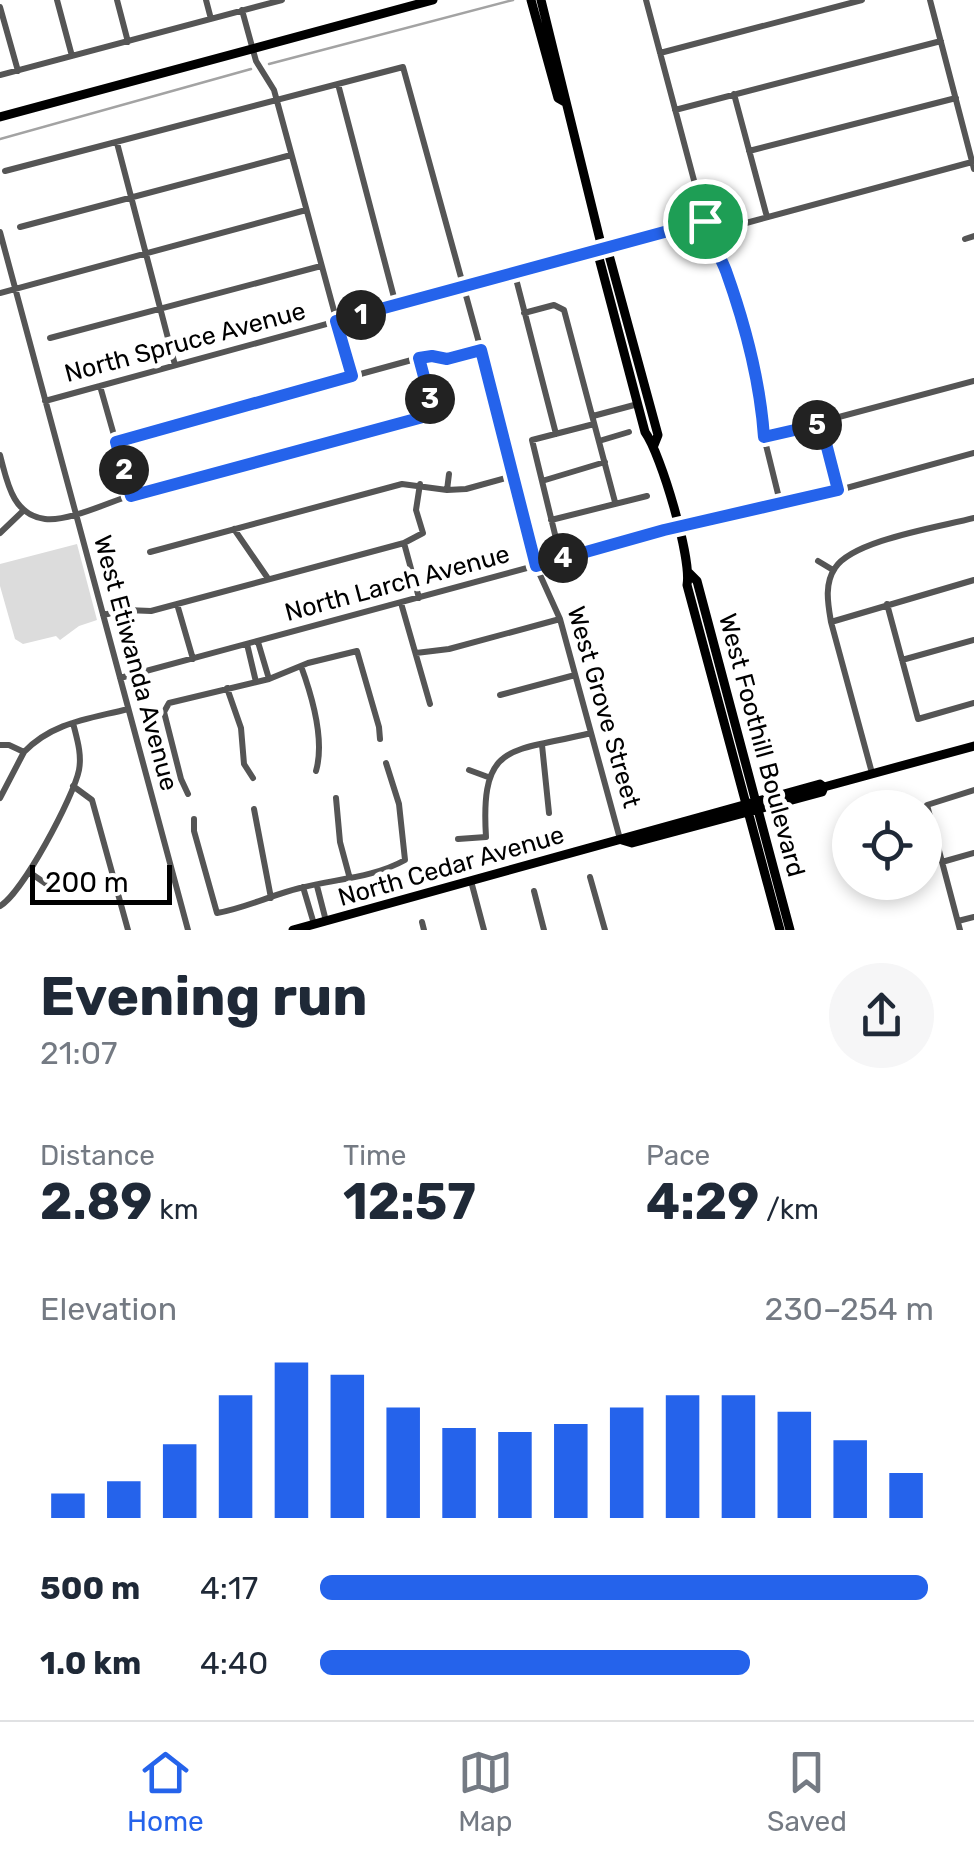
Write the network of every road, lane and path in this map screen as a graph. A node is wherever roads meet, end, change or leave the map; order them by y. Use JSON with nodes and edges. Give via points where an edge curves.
{"nodes":[{"id":1,"x":57,"y":0,"type":"edge"},
{"id":2,"x":116,"y":0,"type":"edge"},
{"id":3,"x":206,"y":0,"type":"edge"},
{"id":4,"x":282,"y":0,"type":"edge"},
{"id":5,"x":531,"y":0,"type":"edge"},
{"id":6,"x":541,"y":0,"type":"edge"},
{"id":7,"x":646,"y":0,"type":"edge"},
{"id":8,"x":862,"y":0,"type":"edge"},
{"id":9,"x":930,"y":0,"type":"edge"},
{"id":10,"x":427,"y":1,"type":"edge"},
{"id":11,"x":267,"y":2,"type":"edge"},
{"id":12,"x":0,"y":7,"type":"edge"},
{"id":13,"x":242,"y":10,"type":"junction"},
{"id":14,"x":211,"y":19,"type":"junction"},
{"id":15,"x":941,"y":41,"type":"junction"},
{"id":16,"x":128,"y":42,"type":"junction"},
{"id":17,"x":252,"y":48,"type":"junction"},
{"id":18,"x":660,"y":53,"type":"junction"},
{"id":19,"x":72,"y":56,"type":"junction"},
{"id":20,"x":18,"y":71,"type":"junction"},
{"id":21,"x":0,"y":75,"type":"edge"},
{"id":22,"x":338,"y":84,"type":"junction"},
{"id":23,"x":734,"y":94,"type":"junction"},
{"id":24,"x":956,"y":98,"type":"junction"},
{"id":25,"x":276,"y":100,"type":"junction"},
{"id":26,"x":565,"y":102,"type":"junction"},
{"id":27,"x":675,"y":110,"type":"junction"},
{"id":28,"x":0,"y":117,"type":"edge"},
{"id":29,"x":116,"y":143,"type":"junction"},
{"id":30,"x":749,"y":150,"type":"junction"},
{"id":31,"x":291,"y":155,"type":"junction"},
{"id":32,"x":973,"y":166,"type":"edge"},
{"id":33,"x":6,"y":171,"type":"dead end"},
{"id":34,"x":130,"y":197,"type":"junction"},
{"id":35,"x":306,"y":210,"type":"junction"},
{"id":36,"x":766,"y":217,"type":"junction"},
{"id":37,"x":705,"y":221,"type":"junction"},
{"id":38,"x":20,"y":226,"type":"dead end"},
{"id":39,"x":0,"y":232,"type":"edge"},
{"id":40,"x":974,"y":236,"type":"edge"},
{"id":41,"x":964,"y":239,"type":"dead end"},
{"id":42,"x":602,"y":248,"type":"junction"},
{"id":43,"x":146,"y":253,"type":"junction"},
{"id":44,"x":321,"y":266,"type":"junction"},
{"id":45,"x":514,"y":272,"type":"junction"},
{"id":46,"x":463,"y":285,"type":"junction"},
{"id":47,"x":15,"y":289,"type":"junction"},
{"id":48,"x":0,"y":294,"type":"edge"},
{"id":49,"x":396,"y":306,"type":"junction"},
{"id":50,"x":160,"y":308,"type":"junction"},
{"id":51,"x":524,"y":313,"type":"junction"},
{"id":52,"x":336,"y":321,"type":"junction"},
{"id":53,"x":50,"y":338,"type":"dead end"},
{"id":54,"x":481,"y":350,"type":"junction"},
{"id":55,"x":419,"y":358,"type":"junction"},
{"id":56,"x":175,"y":365,"type":"junction"},
{"id":57,"x":352,"y":376,"type":"junction"},
{"id":58,"x":974,"y":382,"type":"edge"},
{"id":59,"x":100,"y":386,"type":"junction"},
{"id":60,"x":45,"y":401,"type":"junction"},
{"id":61,"x":638,"y":404,"type":"junction"},
{"id":62,"x":594,"y":420,"type":"junction"},
{"id":63,"x":821,"y":424,"type":"junction"},
{"id":64,"x":630,"y":432,"type":"dead end"},
{"id":65,"x":556,"y":434,"type":"junction"},
{"id":66,"x":764,"y":437,"type":"junction"},
{"id":67,"x":599,"y":441,"type":"junction"},
{"id":68,"x":116,"y":442,"type":"junction"},
{"id":69,"x":654,"y":444,"type":"junction"},
{"id":70,"x":974,"y":452,"type":"edge"},
{"id":71,"x":0,"y":455,"type":"edge"},
{"id":72,"x":605,"y":462,"type":"junction"},
{"id":73,"x":449,"y":474,"type":"dead end"},
{"id":74,"x":513,"y":476,"type":"junction"},
{"id":75,"x":542,"y":480,"type":"junction"},
{"id":76,"x":420,"y":484,"type":"junction"},
{"id":77,"x":447,"y":490,"type":"junction"},
{"id":78,"x":838,"y":490,"type":"junction"},
{"id":79,"x":131,"y":496,"type":"junction"},
{"id":80,"x":647,"y":496,"type":"dead end"},
{"id":81,"x":615,"y":502,"type":"junction"},
{"id":82,"x":781,"y":506,"type":"junction"},
{"id":83,"x":24,"y":510,"type":"junction"},
{"id":84,"x":75,"y":513,"type":"junction"},
{"id":85,"x":974,"y":518,"type":"edge"},
{"id":86,"x":551,"y":520,"type":"junction"},
{"id":87,"x":234,"y":528,"type":"junction"},
{"id":88,"x":678,"y":529,"type":"junction"},
{"id":89,"x":0,"y":533,"type":"edge"},
{"id":90,"x":404,"y":543,"type":"junction"},
{"id":91,"x":150,"y":552,"type":"dead end"},
{"id":92,"x":561,"y":559,"type":"junction"},
{"id":93,"x":818,"y":561,"type":"dead end"},
{"id":94,"x":536,"y":566,"type":"junction"},
{"id":95,"x":833,"y":570,"type":"junction"},
{"id":96,"x":689,"y":573,"type":"junction"},
{"id":97,"x":267,"y":577,"type":"junction"},
{"id":98,"x":974,"y":580,"type":"edge"},
{"id":99,"x":690,"y":595,"type":"junction"},
{"id":100,"x":419,"y":598,"type":"junction"},
{"id":101,"x":401,"y":603,"type":"junction"},
{"id":102,"x":177,"y":604,"type":"junction"},
{"id":103,"x":887,"y":604,"type":"junction"},
{"id":104,"x":103,"y":615,"type":"junction"},
{"id":105,"x":560,"y":618,"type":"junction"},
{"id":106,"x":831,"y":622,"type":"junction"},
{"id":107,"x":974,"y":640,"type":"edge"},
{"id":108,"x":258,"y":642,"type":"junction"},
{"id":109,"x":246,"y":644,"type":"junction"},
{"id":110,"x":714,"y":644,"type":"junction"},
{"id":111,"x":416,"y":653,"type":"junction"},
{"id":112,"x":193,"y":659,"type":"junction"},
{"id":113,"x":902,"y":660,"type":"junction"},
{"id":114,"x":301,"y":666,"type":"junction"},
{"id":115,"x":709,"y":669,"type":"junction"},
{"id":116,"x":575,"y":675,"type":"junction"},
{"id":117,"x":120,"y":678,"type":"junction"},
{"id":118,"x":269,"y":679,"type":"junction"},
{"id":119,"x":256,"y":682,"type":"junction"},
{"id":120,"x":227,"y":688,"type":"junction"},
{"id":121,"x":500,"y":695,"type":"dead end"},
{"id":122,"x":430,"y":704,"type":"dead end"},
{"id":123,"x":974,"y":704,"type":"edge"},
{"id":124,"x":128,"y":709,"type":"junction"},
{"id":125,"x":732,"y":712,"type":"junction"},
{"id":126,"x":73,"y":724,"type":"junction"},
{"id":127,"x":591,"y":732,"type":"junction"},
{"id":128,"x":380,"y":739,"type":"dead end"},
{"id":129,"x":0,"y":745,"type":"edge"},
{"id":130,"x":542,"y":745,"type":"junction"},
{"id":131,"x":974,"y":747,"type":"edge"},
{"id":132,"x":24,"y":752,"type":"junction"},
{"id":133,"x":386,"y":763,"type":"dead end"},
{"id":134,"x":469,"y":770,"type":"dead end"},
{"id":135,"x":316,"y":771,"type":"dead end"},
{"id":136,"x":872,"y":773,"type":"junction"},
{"id":137,"x":488,"y":777,"type":"junction"},
{"id":138,"x":252,"y":778,"type":"dead end"},
{"id":139,"x":73,"y":786,"type":"junction"},
{"id":140,"x":974,"y":790,"type":"edge"},
{"id":141,"x":188,"y":794,"type":"dead end"},
{"id":142,"x":0,"y":798,"type":"edge"},
{"id":143,"x":336,"y":798,"type":"dead end"},
{"id":144,"x":942,"y":800,"type":"edge"},
{"id":145,"x":752,"y":806,"type":"junction"},
{"id":146,"x":254,"y":809,"type":"dead end"},
{"id":147,"x":548,"y":813,"type":"dead end"},
{"id":148,"x":194,"y":819,"type":"dead end"},
{"id":149,"x":672,"y":824,"type":"junction"},
{"id":150,"x":646,"y":838,"type":"junction"},
{"id":151,"x":458,"y":839,"type":"dead end"},
{"id":152,"x":620,"y":840,"type":"junction"},
{"id":153,"x":974,"y":854,"type":"edge"},
{"id":154,"x":942,"y":862,"type":"joint"},
{"id":155,"x":29,"y":872,"type":"junction"},
{"id":156,"x":590,"y":877,"type":"dead end"},
{"id":157,"x":350,"y":879,"type":"junction"},
{"id":158,"x":470,"y":881,"type":"junction"},
{"id":159,"x":317,"y":886,"type":"junction"},
{"id":160,"x":303,"y":887,"type":"junction"},
{"id":161,"x":54,"y":890,"type":"dead end"},
{"id":162,"x":534,"y":891,"type":"dead end"},
{"id":163,"x":271,"y":898,"type":"junction"},
{"id":164,"x":0,"y":906,"type":"edge"},
{"id":165,"x":974,"y":917,"type":"edge"},
{"id":166,"x":326,"y":921,"type":"junction"},
{"id":167,"x":314,"y":925,"type":"junction"},
{"id":168,"x":959,"y":926,"type":"edge"},
{"id":169,"x":128,"y":930,"type":"edge"},
{"id":170,"x":188,"y":930,"type":"edge"},
{"id":171,"x":293,"y":930,"type":"edge"},
{"id":172,"x":484,"y":930,"type":"edge"},
{"id":173,"x":544,"y":930,"type":"edge"},
{"id":174,"x":604,"y":930,"type":"edge"},
{"id":175,"x":780,"y":930,"type":"edge"},
{"id":176,"x":790,"y":930,"type":"edge"}],
"edges":[{"from":1,"to":19,"type":"street"},
{"from":2,"to":16,"type":"street"},
{"from":3,"to":14,"type":"street"},
{"from":4,"to":11,"type":"street"},
{"from":5,"to":26,"type":"main road","name":"West Foothill Boulevard","via":[[558,98]]},
{"from":6,"to":26,"type":"main road","name":"West Foothill Boulevard"},
{"from":7,"to":18,"type":"street"},
{"from":8,"to":18,"type":"street"},
{"from":9,"to":15,"type":"street"},
{"from":10,"to":17,"type":"main road"},
{"from":11,"to":13,"type":"street"},
{"from":12,"to":20,"type":"street"},
{"from":13,"to":14,"type":"street"},
{"from":13,"to":17,"type":"street"},
{"from":14,"to":16,"type":"street"},
{"from":15,"to":23,"type":"street"},
{"from":15,"to":24,"type":"street"},
{"from":16,"to":19,"type":"street"},
{"from":17,"to":25,"type":"street"},
{"from":17,"to":28,"type":"main road"},
{"from":18,"to":27,"type":"street"},
{"from":19,"to":20,"type":"street"},
{"from":20,"to":21,"type":"street"},
{"from":22,"to":25,"type":"street"},
{"from":22,"to":46,"type":"street","name":"West Grove Street","via":[[403,67]]},
{"from":22,"to":49,"type":"street"},
{"from":23,"to":27,"type":"street"},
{"from":23,"to":30,"type":"street"},
{"from":24,"to":30,"type":"street"},
{"from":24,"to":32,"type":"street"},
{"from":25,"to":29,"type":"street"},
{"from":25,"to":31,"type":"street"},
{"from":26,"to":42,"type":"main road","name":"West Foothill Boulevard"},
{"from":27,"to":37,"type":"street"},
{"from":29,"to":33,"type":"street"},
{"from":29,"to":34,"type":"street"},
{"from":30,"to":36,"type":"street"},
{"from":31,"to":34,"type":"street"},
{"from":31,"to":35,"type":"street"},
{"from":32,"to":36,"type":"street","name":"North Spruce Avenue"},
{"from":34,"to":38,"type":"street"},
{"from":34,"to":43,"type":"street"},
{"from":35,"to":43,"type":"street"},
{"from":35,"to":44,"type":"street"},
{"from":36,"to":37,"type":"street","name":"North Spruce Avenue","via":[[739,224]]},
{"from":37,"to":42,"type":"street","name":"North Spruce Avenue"},
{"from":37,"to":66,"type":"street","via":[[744,329],[762,397]]},
{"from":39,"to":47,"type":"street","name":"West Etiwanda Avenue"},
{"from":40,"to":41,"type":"street"},
{"from":42,"to":45,"type":"street","name":"North Spruce Avenue"},
{"from":42,"to":61,"type":"main road","name":"West Foothill Boulevard","via":[[598,258]]},
{"from":42,"to":69,"type":"main road","name":"West Foothill Boulevard","via":[[658,435]]},
{"from":43,"to":47,"type":"street"},
{"from":43,"to":50,"type":"street"},
{"from":44,"to":50,"type":"street"},
{"from":44,"to":52,"type":"street"},
{"from":45,"to":46,"type":"street","name":"North Spruce Avenue"},
{"from":45,"to":51,"type":"street"},
{"from":46,"to":49,"type":"street","name":"North Spruce Avenue"},
{"from":46,"to":54,"type":"street","name":"West Grove Street"},
{"from":47,"to":48,"type":"street"},
{"from":47,"to":60,"type":"street","name":"West Etiwanda Avenue"},
{"from":49,"to":52,"type":"street","name":"North Spruce Avenue"},
{"from":50,"to":53,"type":"street"},
{"from":50,"to":56,"type":"street"},
{"from":51,"to":62,"type":"street","via":[[562,306]]},
{"from":51,"to":65,"type":"street"},
{"from":52,"to":56,"type":"street","name":"North Spruce Avenue"},
{"from":52,"to":57,"type":"street"},
{"from":54,"to":55,"type":"street"},
{"from":54,"to":74,"type":"street","name":"West Grove Street"},
{"from":55,"to":57,"type":"street"},
{"from":55,"to":79,"type":"street","via":[[434,414]]},
{"from":56,"to":59,"type":"street","name":"North Spruce Avenue"},
{"from":57,"to":68,"type":"street"},
{"from":58,"to":63,"type":"street"},
{"from":59,"to":60,"type":"street","name":"North Spruce Avenue"},
{"from":59,"to":68,"type":"street"},
{"from":60,"to":84,"type":"street","name":"West Etiwanda Avenue"},
{"from":61,"to":62,"type":"street"},
{"from":61,"to":69,"type":"main road","name":"West Foothill Boulevard"},
{"from":62,"to":65,"type":"street"},
{"from":62,"to":67,"type":"street"},
{"from":63,"to":66,"type":"street"},
{"from":63,"to":78,"type":"street"},
{"from":64,"to":67,"type":"street"},
{"from":65,"to":75,"type":"street","via":[[532,440]]},
{"from":66,"to":82,"type":"street"},
{"from":67,"to":72,"type":"street"},
{"from":68,"to":79,"type":"street"},
{"from":69,"to":88,"type":"main road","name":"West Foothill Boulevard"},
{"from":70,"to":78,"type":"street","name":"North Larch Avenue"},
{"from":71,"to":83,"type":"street","via":[[12,496]]},
{"from":72,"to":75,"type":"street"},
{"from":72,"to":81,"type":"street"},
{"from":73,"to":77,"type":"street"},
{"from":74,"to":77,"type":"street"},
{"from":74,"to":94,"type":"street","name":"West Grove Street"},
{"from":75,"to":86,"type":"street"},
{"from":76,"to":77,"type":"street"},
{"from":76,"to":87,"type":"street"},
{"from":76,"to":90,"type":"street","via":[[416,510],[424,534]]},
{"from":78,"to":82,"type":"street","name":"North Larch Avenue"},
{"from":79,"to":84,"type":"street"},
{"from":80,"to":81,"type":"street"},
{"from":81,"to":86,"type":"street"},
{"from":82,"to":88,"type":"street","name":"North Larch Avenue"},
{"from":83,"to":84,"type":"street","via":[[44,519]]},
{"from":83,"to":89,"type":"street"},
{"from":84,"to":104,"type":"street","name":"West Etiwanda Avenue"},
{"from":85,"to":95,"type":"street","via":[[857,550]]},
{"from":86,"to":92,"type":"street"},
{"from":87,"to":91,"type":"street"},
{"from":87,"to":97,"type":"street"},
{"from":88,"to":92,"type":"street","name":"North Larch Avenue"},
{"from":88,"to":96,"type":"main road","name":"West Foothill Boulevard"},
{"from":90,"to":97,"type":"street"},
{"from":90,"to":100,"type":"street"},
{"from":92,"to":94,"type":"street","name":"North Larch Avenue"},
{"from":93,"to":95,"type":"street"},
{"from":94,"to":100,"type":"street","name":"North Larch Avenue"},
{"from":94,"to":105,"type":"street","name":"West Grove Street"},
{"from":95,"to":106,"type":"street"},
{"from":96,"to":99,"type":"main road","name":"West Foothill Boulevard"},
{"from":96,"to":110,"type":"main road","name":"West Foothill Boulevard"},
{"from":97,"to":102,"type":"street"},
{"from":98,"to":103,"type":"street"},
{"from":99,"to":110,"type":"main road"},
{"from":99,"to":115,"type":"main road","name":"West Foothill Boulevard"},
{"from":100,"to":101,"type":"street","name":"North Larch Avenue"},
{"from":101,"to":108,"type":"street","name":"North Larch Avenue"},
{"from":101,"to":111,"type":"street"},
{"from":102,"to":104,"type":"street"},
{"from":102,"to":112,"type":"street"},
{"from":103,"to":106,"type":"street"},
{"from":103,"to":113,"type":"street"},
{"from":104,"to":117,"type":"street","name":"West Etiwanda Avenue"},
{"from":105,"to":111,"type":"street"},
{"from":105,"to":116,"type":"street","name":"West Grove Street"},
{"from":106,"to":136,"type":"street"},
{"from":107,"to":113,"type":"street"},
{"from":108,"to":109,"type":"street","name":"North Larch Avenue"},
{"from":108,"to":118,"type":"street"},
{"from":109,"to":112,"type":"street","name":"North Larch Avenue"},
{"from":109,"to":119,"type":"street"},
{"from":110,"to":125,"type":"main road","name":"West Foothill Boulevard"},
{"from":111,"to":122,"type":"street"},
{"from":112,"to":117,"type":"street","name":"North Larch Avenue"},
{"from":113,"to":123,"type":"street","via":[[918,719]]},
{"from":114,"to":118,"type":"street"},
{"from":114,"to":128,"type":"street","via":[[357,650]]},
{"from":114,"to":135,"type":"street","via":[[320,756]]},
{"from":115,"to":125,"type":"main road"},
{"from":115,"to":145,"type":"main road","name":"West Foothill Boulevard"},
{"from":116,"to":121,"type":"street"},
{"from":116,"to":127,"type":"street","name":"West Grove Street"},
{"from":117,"to":124,"type":"street","name":"West Etiwanda Avenue"},
{"from":118,"to":119,"type":"street"},
{"from":119,"to":120,"type":"street"},
{"from":120,"to":138,"type":"street"},
{"from":120,"to":141,"type":"street","via":[[164,708]]},
{"from":124,"to":126,"type":"street"},
{"from":124,"to":170,"type":"street","name":"West Etiwanda Avenue"},
{"from":125,"to":145,"type":"main road","name":"West Foothill Boulevard"},
{"from":126,"to":132,"type":"street","via":[[40,736]]},
{"from":126,"to":139,"type":"street","via":[[80,757]]},
{"from":127,"to":130,"type":"street"},
{"from":127,"to":152,"type":"street","name":"West Grove Street"},
{"from":129,"to":132,"type":"street"},
{"from":130,"to":137,"type":"street","via":[[510,753]]},
{"from":130,"to":147,"type":"street"},
{"from":131,"to":136,"type":"main road","name":"North Cedar Avenue"},
{"from":132,"to":142,"type":"street"},
{"from":133,"to":157,"type":"street","via":[[400,804],[406,860]]},
{"from":134,"to":137,"type":"street"},
{"from":136,"to":145,"type":"main road","name":"North Cedar Avenue"},
{"from":137,"to":151,"type":"street","via":[[486,837]]},
{"from":139,"to":155,"type":"street"},
{"from":139,"to":169,"type":"street","via":[[92,800]]},
{"from":140,"to":144,"type":"street"},
{"from":143,"to":157,"type":"street"},
{"from":145,"to":149,"type":"main road","name":"North Cedar Avenue"},
{"from":145,"to":150,"type":"main road","name":"North Cedar Avenue"},
{"from":145,"to":175,"type":"main road","name":"West Foothill Boulevard"},
{"from":145,"to":176,"type":"main road","name":"West Foothill Boulevard"},
{"from":146,"to":163,"type":"street"},
{"from":148,"to":163,"type":"street","via":[[217,912]]},
{"from":149,"to":150,"type":"main road"},
{"from":149,"to":152,"type":"main road","name":"North Cedar Avenue"},
{"from":150,"to":152,"type":"main road","name":"North Cedar Avenue"},
{"from":152,"to":158,"type":"main road","name":"North Cedar Avenue"},
{"from":153,"to":154,"type":"street"},
{"from":154,"to":168,"type":"street"},
{"from":155,"to":161,"type":"street"},
{"from":155,"to":164,"type":"street"},
{"from":156,"to":174,"type":"street"},
{"from":157,"to":159,"type":"street"},
{"from":158,"to":166,"type":"main road","name":"North Cedar Avenue"},
{"from":158,"to":172,"type":"street"},
{"from":159,"to":160,"type":"street"},
{"from":159,"to":166,"type":"street"},
{"from":160,"to":163,"type":"street"},
{"from":160,"to":167,"type":"street"},
{"from":162,"to":173,"type":"street"},
{"from":165,"to":168,"type":"street"},
{"from":166,"to":167,"type":"main road","name":"North Cedar Avenue"},
{"from":167,"to":171,"type":"main road","name":"North Cedar Avenue"}]}
